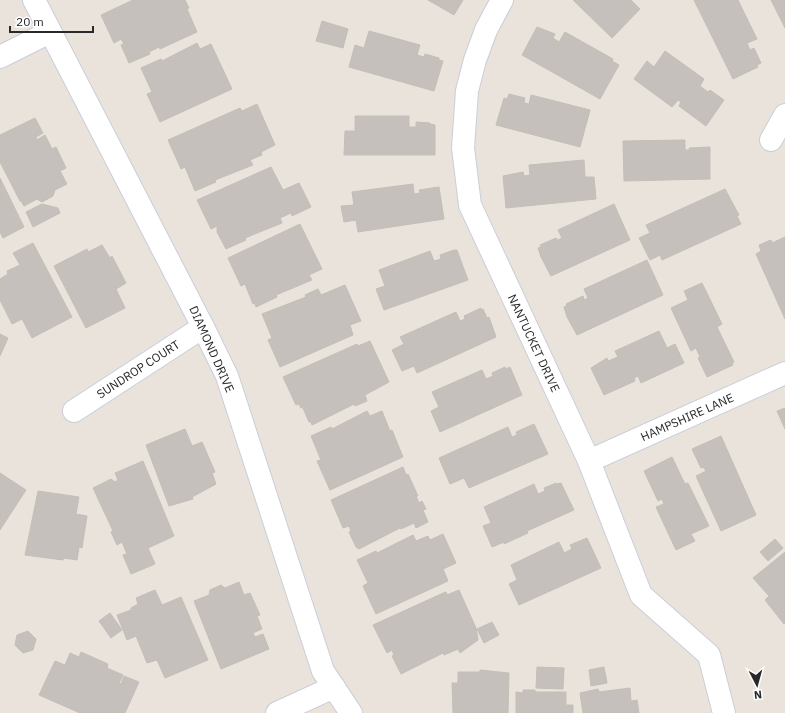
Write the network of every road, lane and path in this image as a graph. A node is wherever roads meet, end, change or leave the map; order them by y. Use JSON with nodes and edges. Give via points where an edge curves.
{"nodes":[{"id":1,"x":34,"y":0,"type":"edge"},
{"id":2,"x":502,"y":0,"type":"edge"},
{"id":3,"x":50,"y":32,"type":"junction"},
{"id":4,"x":0,"y":57,"type":"edge"},
{"id":5,"x":785,"y":115,"type":"edge"},
{"id":6,"x":772,"y":140,"type":"dead end"},
{"id":7,"x":203,"y":327,"type":"junction"},
{"id":8,"x":785,"y":373,"type":"edge"},
{"id":9,"x":74,"y":411,"type":"dead end"},
{"id":10,"x":589,"y":462,"type":"junction"},
{"id":11,"x":334,"y":687,"type":"junction"},
{"id":12,"x":277,"y":713,"type":"edge"},
{"id":13,"x":351,"y":713,"type":"edge"},
{"id":14,"x":724,"y":713,"type":"edge"}],
"edges":[{"from":1,"to":3,"type":"street","name":"DIAMOND DRIVE"},
{"from":2,"to":10,"type":"street","name":"NANTUCKET DRIVE","via":[[486,30],[467,91],[463,148],[470,206]]},
{"from":3,"to":4,"type":"street"},
{"from":3,"to":7,"type":"street","name":"DIAMOND DRIVE"},
{"from":5,"to":6,"type":"street"},
{"from":7,"to":9,"type":"street","name":"SUNDROP COURT"},
{"from":7,"to":11,"type":"street","name":"DIAMOND DRIVE","via":[[226,376],[323,671]]},
{"from":8,"to":10,"type":"street","name":"HAMPSHIRE LANE"},
{"from":10,"to":14,"type":"street","name":"NANTUCKET DRIVE","via":[[641,594],[709,655]]},
{"from":11,"to":12,"type":"street"},
{"from":11,"to":13,"type":"street","name":"DIAMOND DRIVE"}]}
